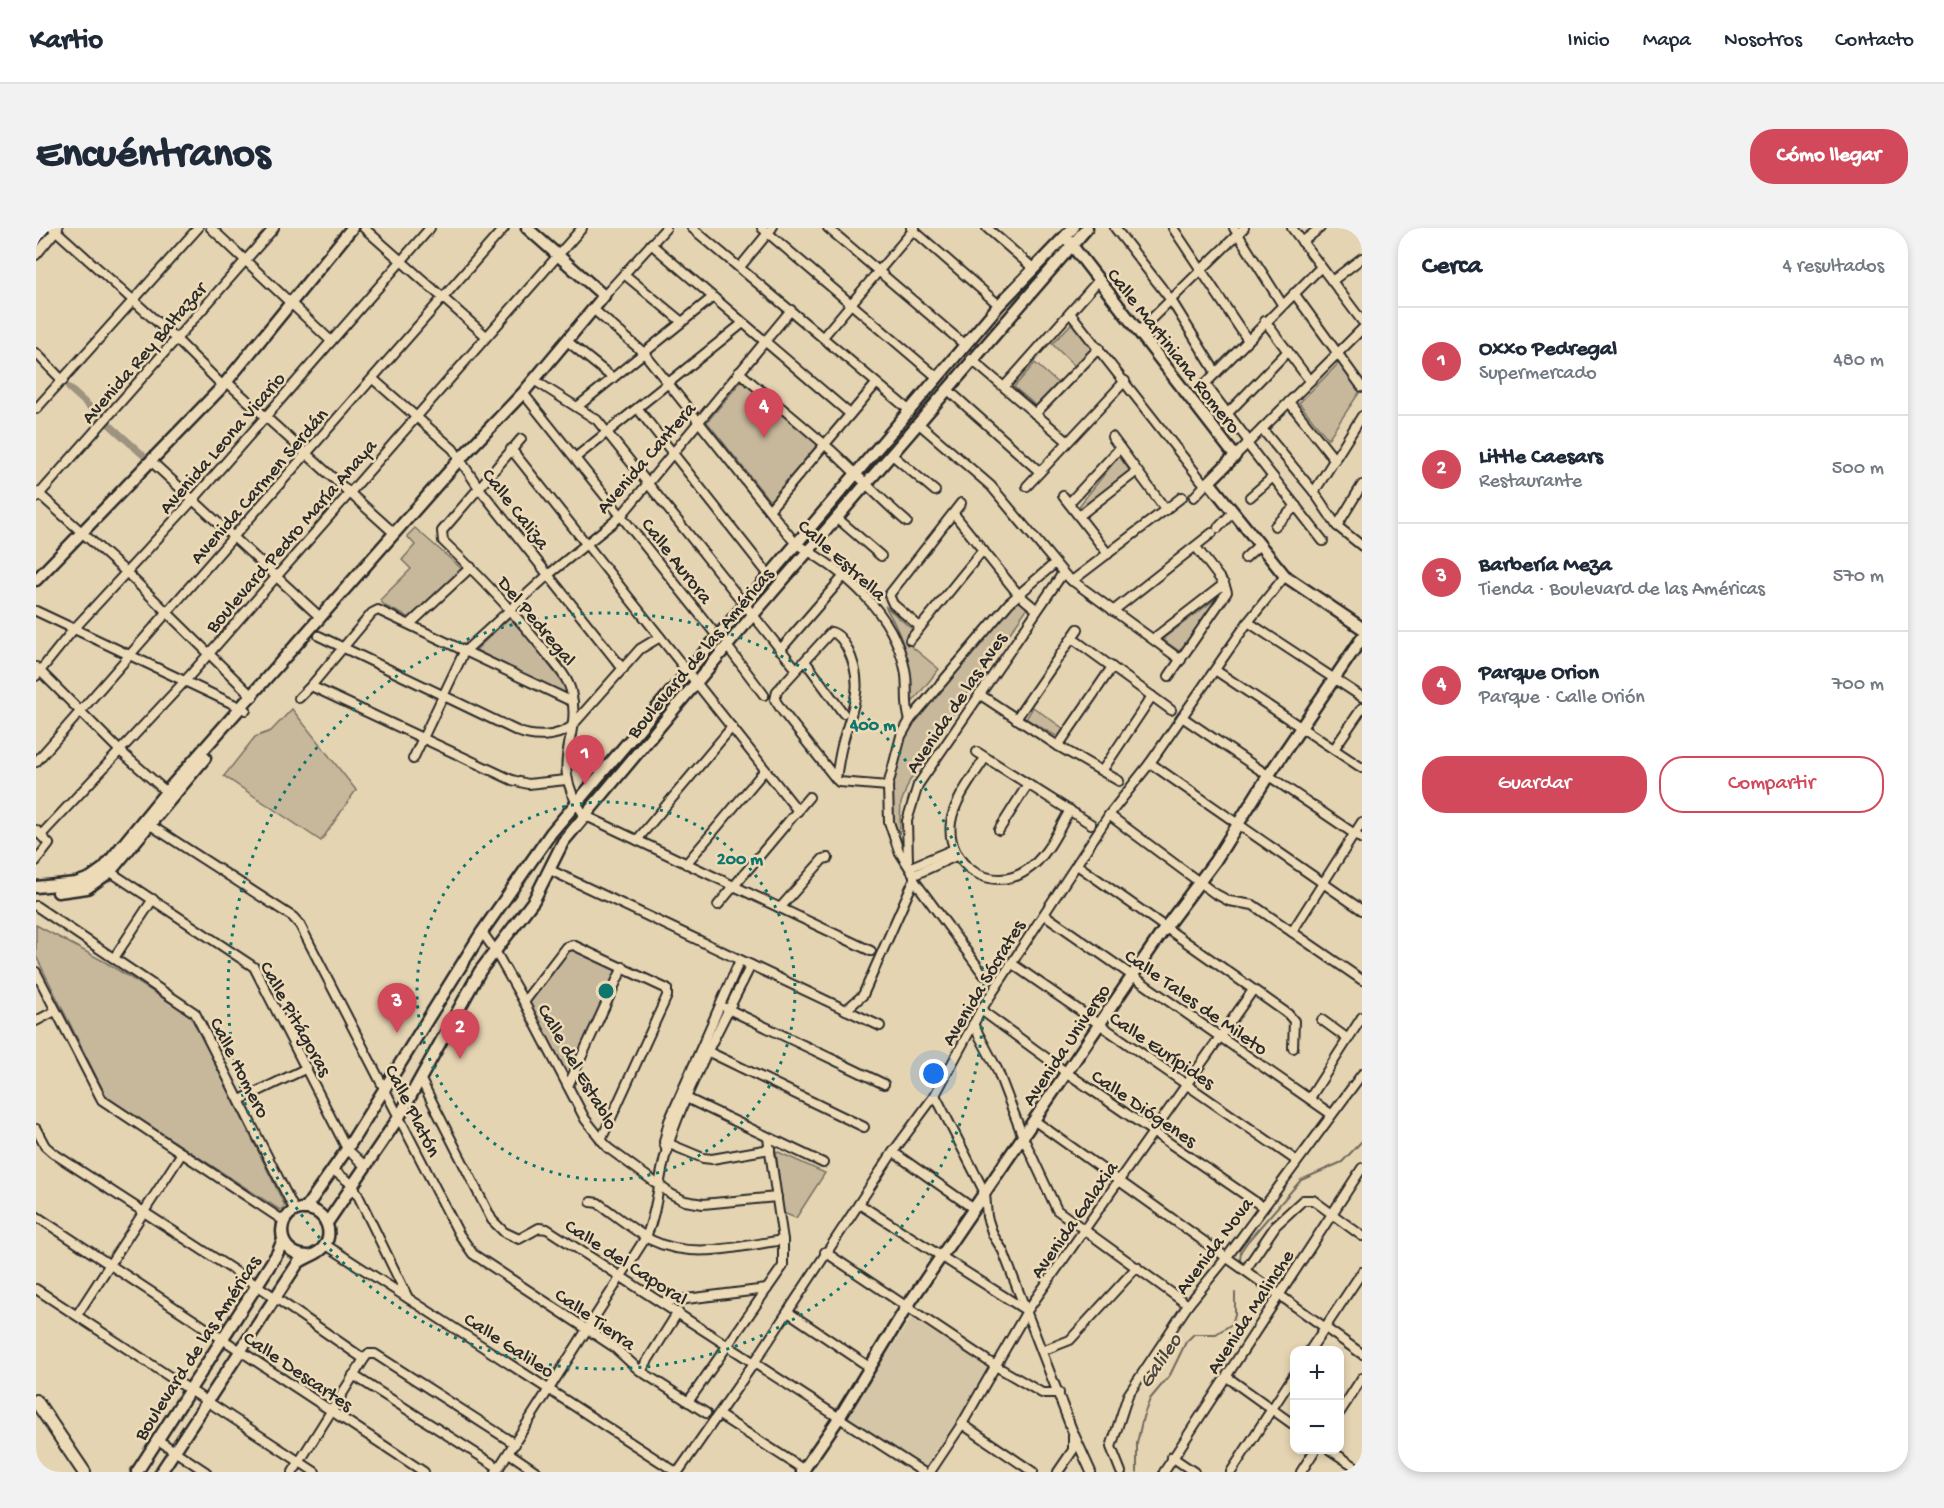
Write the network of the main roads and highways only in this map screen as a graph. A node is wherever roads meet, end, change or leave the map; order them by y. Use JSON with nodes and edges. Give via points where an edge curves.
{"nodes":[{"id":1,"x":352,"y":228,"type":"edge"},
{"id":2,"x":527,"y":228,"type":"edge"},
{"id":3,"x":1087,"y":228,"type":"edge"},
{"id":4,"x":1067,"y":235,"type":"edge"},
{"id":5,"x":36,"y":580,"type":"edge"},
{"id":6,"x":1362,"y":628,"type":"edge"},
{"id":7,"x":1362,"y":638,"type":"edge"},
{"id":8,"x":551,"y":833,"type":"junction"},
{"id":9,"x":563,"y":842,"type":"junction"},
{"id":10,"x":36,"y":886,"type":"edge"},
{"id":11,"x":300,"y":1210,"type":"junction"},
{"id":12,"x":327,"y":1223,"type":"junction"},
{"id":13,"x":283,"y":1240,"type":"junction"},
{"id":14,"x":308,"y":1256,"type":"junction"},
{"id":15,"x":36,"y":1401,"type":"edge"},
{"id":16,"x":36,"y":1412,"type":"edge"},
{"id":17,"x":804,"y":1471,"type":"edge"},
{"id":18,"x":75,"y":1472,"type":"edge"},
{"id":19,"x":84,"y":1472,"type":"edge"},
{"id":20,"x":137,"y":1472,"type":"edge"},
{"id":21,"x":161,"y":1472,"type":"edge"}],
"edges":[{"from":1,"to":5,"type":"main road","via":[[225,384]]},
{"from":2,"to":10,"type":"main road","via":[[604,296],[523,393],[320,617],[94,885],[56,892]]},
{"from":3,"to":4,"type":"main road","name":"Boulevard de las Américas"},
{"from":4,"to":6,"type":"main road","name":"Calle Martiniana Romero","via":[[1234,456],[1207,483],[1285,576]]},
{"from":4,"to":8,"type":"main road","name":"Boulevard de las Américas","via":[[999,305]]},
{"from":4,"to":9,"type":"main road","name":"Boulevard de las Américas","via":[[918,423]]},
{"from":7,"to":17,"type":"main road","name":"Avenida Universo","via":[[940,1257]]},
{"from":8,"to":9,"type":"main road"},
{"from":8,"to":11,"type":"main road","name":"Boulevard de las Américas","via":[[482,933],[347,1149]]},
{"from":9,"to":12,"type":"main road","name":"Boulevard de las Américas","via":[[534,900],[480,971],[399,1117]]},
{"from":11,"to":12,"type":"main road","via":[[318,1213]]},
{"from":11,"to":13,"type":"main road","name":"Boulevard de las Américas","via":[[284,1221]]},
{"from":12,"to":14,"type":"main road","name":"Boulevard de las Américas","via":[[326,1245]]},
{"from":13,"to":14,"type":"main road","name":"Boulevard de las Américas","via":[[293,1253]]},
{"from":13,"to":20,"type":"main road","name":"Boulevard de las Américas"},
{"from":14,"to":21,"type":"main road","name":"Boulevard de las Américas","via":[[271,1295]]},
{"from":15,"to":19,"type":"main road"},
{"from":16,"to":18,"type":"main road"}]}
